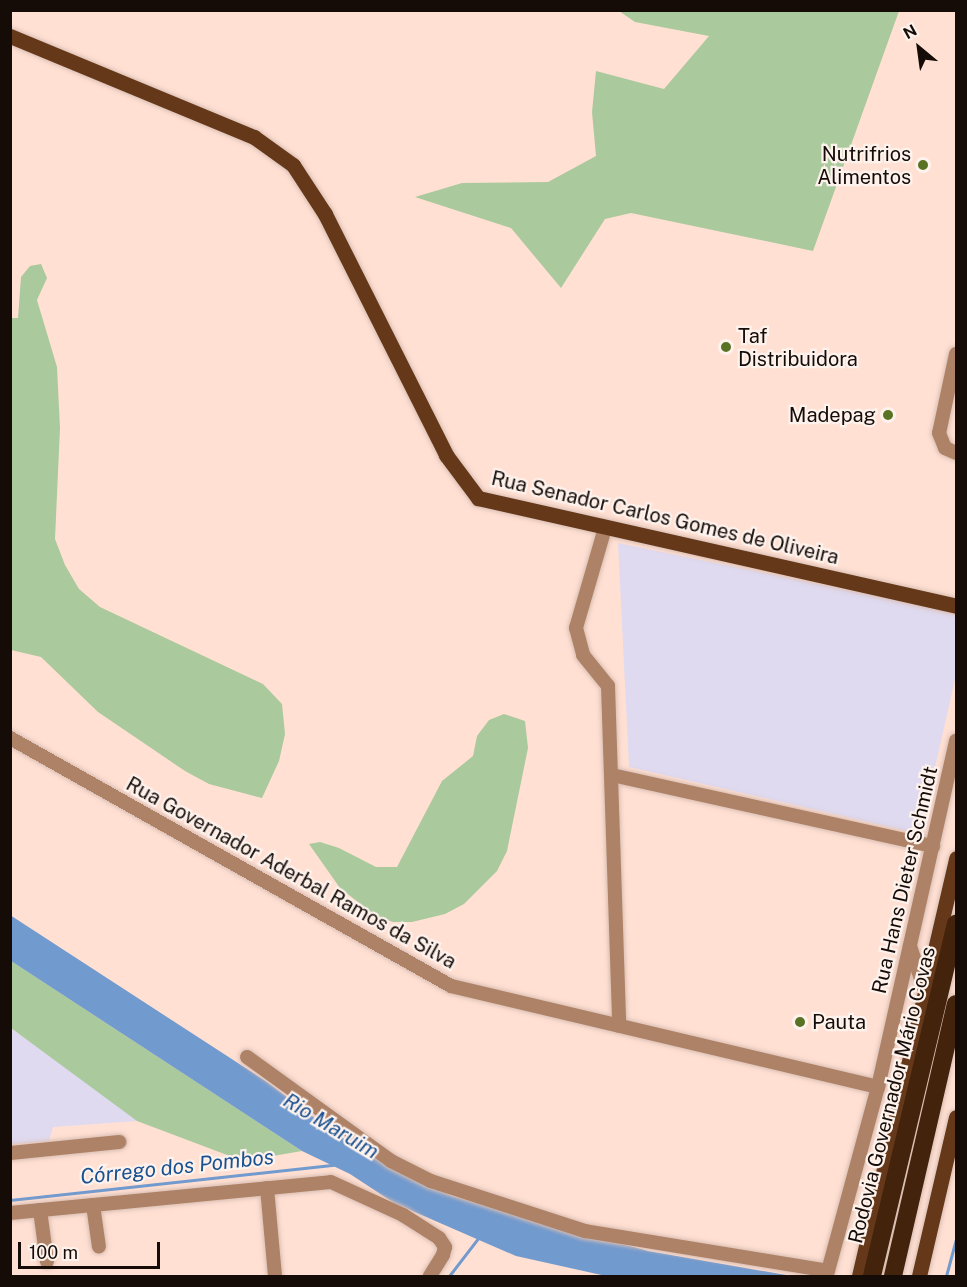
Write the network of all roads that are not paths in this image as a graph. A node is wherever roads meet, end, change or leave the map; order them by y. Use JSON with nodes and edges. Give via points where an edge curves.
{"nodes":[{"id":1,"x":10,"y":36,"type":"edge"},
{"id":2,"x":957,"y":354,"type":"edge"},
{"id":3,"x":957,"y":453,"type":"edge"},
{"id":4,"x":605,"y":528,"type":"junction"},
{"id":5,"x":957,"y":606,"type":"edge"},
{"id":6,"x":10,"y":738,"type":"edge"},
{"id":7,"x":957,"y":741,"type":"edge"},
{"id":8,"x":612,"y":775,"type":"junction"},
{"id":9,"x":933,"y":846,"type":"junction"},
{"id":10,"x":957,"y":858,"type":"edge"},
{"id":11,"x":957,"y":924,"type":"edge"},
{"id":12,"x":910,"y":946,"type":"junction"},
{"id":13,"x":926,"y":991,"type":"junction"},
{"id":14,"x":957,"y":1004,"type":"edge"},
{"id":15,"x":619,"y":1026,"type":"junction"},
{"id":16,"x":248,"y":1057,"type":"dead end"},
{"id":17,"x":878,"y":1087,"type":"junction"},
{"id":18,"x":957,"y":1117,"type":"edge"},
{"id":19,"x":119,"y":1142,"type":"dead end"},
{"id":20,"x":10,"y":1153,"type":"edge"},
{"id":21,"x":267,"y":1188,"type":"junction"},
{"id":22,"x":93,"y":1205,"type":"junction"},
{"id":23,"x":40,"y":1210,"type":"junction"},
{"id":24,"x":10,"y":1213,"type":"edge"},
{"id":25,"x":99,"y":1247,"type":"dead end"},
{"id":26,"x":869,"y":1257,"type":"junction"},
{"id":27,"x":47,"y":1263,"type":"dead end"},
{"id":28,"x":920,"y":1269,"type":"edge"},
{"id":29,"x":894,"y":1270,"type":"edge"},
{"id":30,"x":275,"y":1276,"type":"edge"},
{"id":31,"x":430,"y":1276,"type":"edge"},
{"id":32,"x":859,"y":1276,"type":"edge"},
{"id":33,"x":872,"y":1276,"type":"edge"}],
"edges":[{"from":1,"to":4,"type":"main road","name":"Rua Senador Carlos Gomes de Oliveira","via":[[254,137],[280,153],[302,176],[325,214],[446,455],[470,491],[501,506]]},
{"from":2,"to":3,"type":"street","via":[[940,422],[941,442]]},
{"from":4,"to":5,"type":"main road","name":"Rua Senador Carlos Gomes de Oliveira"},
{"from":4,"to":8,"type":"street","via":[[576,627],[583,655],[608,686]]},
{"from":6,"to":15,"type":"street","name":"Rua Governador Aderbal Ramos da Silva","via":[[292,895],[428,976],[502,1001]]},
{"from":7,"to":9,"type":"street","name":"Rua Hans Dieter Schmidt"},
{"from":8,"to":9,"type":"street"},
{"from":8,"to":15,"type":"street"},
{"from":9,"to":12,"type":"street","name":"Rua Hans Dieter Schmidt"},
{"from":10,"to":13,"type":"main road"},
{"from":11,"to":26,"type":"highway","name":"Rodovia Governador Mário Covas"},
{"from":12,"to":13,"type":"street"},
{"from":12,"to":17,"type":"street","name":"Rua Hans Dieter Schmidt"},
{"from":13,"to":26,"type":"main road"},
{"from":14,"to":29,"type":"highway","name":"Rodovia Governador Mário Covas"},
{"from":15,"to":17,"type":"street","name":"Rua Governador Aderbal Ramos da Silva"},
{"from":16,"to":17,"type":"street","name":"Rua Hans Dieter Schmidt","via":[[391,1161],[431,1181],[585,1231],[828,1271]]},
{"from":18,"to":28,"type":"main road"},
{"from":19,"to":20,"type":"street"},
{"from":21,"to":22,"type":"street"},
{"from":21,"to":30,"type":"street"},
{"from":21,"to":31,"type":"street","via":[[331,1182],[403,1215],[444,1244],[443,1255]]},
{"from":22,"to":23,"type":"street"},
{"from":22,"to":25,"type":"street"},
{"from":23,"to":24,"type":"street"},
{"from":23,"to":27,"type":"street"},
{"from":26,"to":32,"type":"main road"},
{"from":26,"to":33,"type":"highway","name":"Rodovia Governador Mário Covas"}]}
